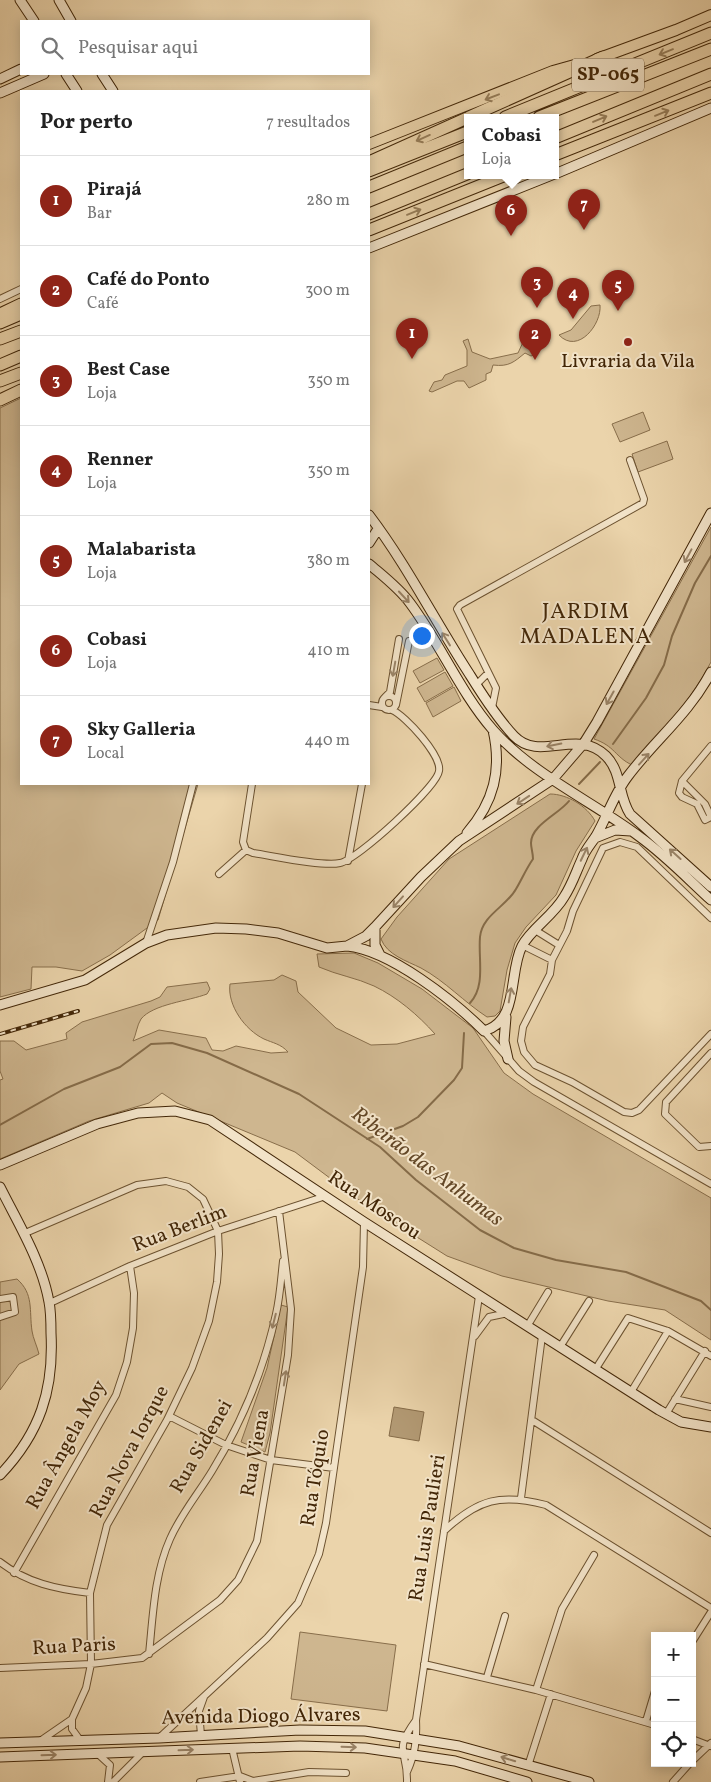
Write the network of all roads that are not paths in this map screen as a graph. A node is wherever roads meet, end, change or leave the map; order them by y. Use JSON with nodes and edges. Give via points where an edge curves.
{"nodes":[{"id":1,"x":20,"y":0,"type":"edge"},
{"id":2,"x":59,"y":0,"type":"edge"},
{"id":3,"x":711,"y":15,"type":"edge"},
{"id":4,"x":33,"y":20,"type":"edge"},
{"id":5,"x":70,"y":20,"type":"edge"},
{"id":6,"x":711,"y":33,"type":"edge"},
{"id":7,"x":711,"y":49,"type":"edge"},
{"id":8,"x":603,"y":57,"type":"junction"},
{"id":9,"x":20,"y":69,"type":"edge"},
{"id":10,"x":711,"y":74,"type":"edge"},
{"id":11,"x":42,"y":75,"type":"edge"},
{"id":12,"x":103,"y":75,"type":"edge"},
{"id":13,"x":68,"y":77,"type":"edge"},
{"id":14,"x":0,"y":79,"type":"edge"},
{"id":15,"x":76,"y":90,"type":"edge"},
{"id":16,"x":112,"y":90,"type":"edge"},
{"id":17,"x":0,"y":93,"type":"edge"},
{"id":18,"x":711,"y":93,"type":"edge"},
{"id":19,"x":711,"y":108,"type":"edge"},
{"id":20,"x":477,"y":114,"type":"edge"},
{"id":21,"x":512,"y":114,"type":"edge"},
{"id":22,"x":547,"y":114,"type":"edge"},
{"id":23,"x":464,"y":120,"type":"edge"},
{"id":24,"x":464,"y":133,"type":"edge"},
{"id":25,"x":559,"y":136,"type":"edge"},
{"id":26,"x":370,"y":144,"type":"edge"},
{"id":27,"x":464,"y":148,"type":"edge"},
{"id":28,"x":559,"y":153,"type":"edge"},
{"id":29,"x":370,"y":162,"type":"edge"},
{"id":30,"x":370,"y":171,"type":"edge"},
{"id":31,"x":559,"y":171,"type":"edge"},
{"id":32,"x":464,"y":175,"type":"edge"},
{"id":33,"x":496,"y":179,"type":"edge"},
{"id":34,"x":540,"y":179,"type":"edge"},
{"id":35,"x":370,"y":187,"type":"edge"},
{"id":36,"x":370,"y":214,"type":"edge"},
{"id":37,"x":370,"y":230,"type":"edge"},
{"id":38,"x":370,"y":248,"type":"edge"},
{"id":39,"x":20,"y":289,"type":"edge"},
{"id":40,"x":0,"y":299,"type":"edge"},
{"id":41,"x":20,"y":304,"type":"edge"},
{"id":42,"x":0,"y":314,"type":"edge"},
{"id":43,"x":20,"y":314,"type":"edge"},
{"id":44,"x":0,"y":323,"type":"edge"},
{"id":45,"x":20,"y":331,"type":"edge"},
{"id":46,"x":0,"y":339,"type":"edge"},
{"id":47,"x":20,"y":356,"type":"edge"},
{"id":48,"x":0,"y":365,"type":"edge"},
{"id":49,"x":20,"y":373,"type":"edge"},
{"id":50,"x":0,"y":381,"type":"edge"},
{"id":51,"x":20,"y":390,"type":"edge"},
{"id":52,"x":0,"y":400,"type":"edge"},
{"id":53,"x":630,"y":460,"type":"dead end"},
{"id":54,"x":711,"y":513,"type":"edge"},
{"id":55,"x":370,"y":517,"type":"edge"},
{"id":56,"x":378,"y":529,"type":"junction"},
{"id":57,"x":370,"y":542,"type":"edge"},
{"id":58,"x":370,"y":565,"type":"edge"},
{"id":59,"x":399,"y":639,"type":"dead end"},
{"id":60,"x":409,"y":641,"type":"dead end"},
{"id":61,"x":711,"y":672,"type":"edge"},
{"id":62,"x":488,"y":673,"type":"junction"},
{"id":63,"x":476,"y":684,"type":"junction"},
{"id":64,"x":385,"y":697,"type":"junction"},
{"id":65,"x":370,"y":706,"type":"edge"},
{"id":66,"x":382,"y":707,"type":"junction"},
{"id":67,"x":394,"y":708,"type":"junction"},
{"id":68,"x":492,"y":708,"type":"junction"},
{"id":69,"x":493,"y":729,"type":"junction"},
{"id":70,"x":584,"y":744,"type":"junction"},
{"id":71,"x":711,"y":746,"type":"edge"},
{"id":72,"x":553,"y":779,"type":"junction"},
{"id":73,"x":682,"y":781,"type":"junction"},
{"id":74,"x":193,"y":785,"type":"edge"},
{"id":75,"x":252,"y":785,"type":"edge"},
{"id":76,"x":362,"y":785,"type":"edge"},
{"id":77,"x":621,"y":788,"type":"junction"},
{"id":78,"x":607,"y":814,"type":"junction"},
{"id":79,"x":711,"y":817,"type":"edge"},
{"id":80,"x":633,"y":831,"type":"junction"},
{"id":81,"x":595,"y":838,"type":"junction"},
{"id":82,"x":459,"y":841,"type":"junction"},
{"id":83,"x":246,"y":850,"type":"junction"},
{"id":84,"x":348,"y":861,"type":"junction"},
{"id":85,"x":219,"y":874,"type":"dead end"},
{"id":86,"x":711,"y":887,"type":"edge"},
{"id":87,"x":711,"y":900,"type":"edge"},
{"id":88,"x":711,"y":918,"type":"edge"},
{"id":89,"x":375,"y":927,"type":"junction"},
{"id":90,"x":535,"y":930,"type":"junction"},
{"id":91,"x":146,"y":943,"type":"junction"},
{"id":92,"x":522,"y":945,"type":"junction"},
{"id":93,"x":559,"y":945,"type":"junction"},
{"id":94,"x":348,"y":946,"type":"junction"},
{"id":95,"x":380,"y":955,"type":"junction"},
{"id":96,"x":552,"y":960,"type":"junction"},
{"id":97,"x":0,"y":1005,"type":"edge"},
{"id":98,"x":506,"y":1016,"type":"junction"},
{"id":99,"x":484,"y":1031,"type":"junction"},
{"id":100,"x":711,"y":1034,"type":"edge"},
{"id":101,"x":711,"y":1053,"type":"edge"},
{"id":102,"x":508,"y":1059,"type":"junction"},
{"id":103,"x":711,"y":1146,"type":"edge"},
{"id":104,"x":0,"y":1166,"type":"edge"},
{"id":105,"x":711,"y":1184,"type":"edge"},
{"id":106,"x":0,"y":1187,"type":"edge"},
{"id":107,"x":326,"y":1196,"type":"junction"},
{"id":108,"x":278,"y":1211,"type":"junction"},
{"id":109,"x":364,"y":1222,"type":"junction"},
{"id":110,"x":218,"y":1231,"type":"junction"},
{"id":111,"x":23,"y":1234,"type":"junction"},
{"id":112,"x":283,"y":1256,"type":"junction"},
{"id":113,"x":130,"y":1266,"type":"junction"},
{"id":114,"x":289,"y":1284,"type":"junction"},
{"id":115,"x":280,"y":1285,"type":"junction"},
{"id":116,"x":548,"y":1292,"type":"dead end"},
{"id":117,"x":479,"y":1296,"type":"junction"},
{"id":118,"x":0,"y":1299,"type":"edge"},
{"id":119,"x":278,"y":1300,"type":"junction"},
{"id":120,"x":290,"y":1300,"type":"junction"},
{"id":121,"x":589,"y":1302,"type":"dead end"},
{"id":122,"x":50,"y":1303,"type":"junction"},
{"id":123,"x":508,"y":1313,"type":"junction"},
{"id":124,"x":0,"y":1317,"type":"edge"},
{"id":125,"x":528,"y":1325,"type":"junction"},
{"id":126,"x":668,"y":1331,"type":"junction"},
{"id":127,"x":542,"y":1336,"type":"junction"},
{"id":128,"x":472,"y":1341,"type":"junction"},
{"id":129,"x":560,"y":1347,"type":"junction"},
{"id":130,"x":708,"y":1354,"type":"edge"},
{"id":131,"x":595,"y":1370,"type":"junction"},
{"id":132,"x":631,"y":1392,"type":"junction"},
{"id":133,"x":675,"y":1399,"type":"junction"},
{"id":134,"x":711,"y":1407,"type":"edge"},
{"id":135,"x":666,"y":1414,"type":"junction"},
{"id":136,"x":169,"y":1416,"type":"junction"},
{"id":137,"x":532,"y":1420,"type":"junction"},
{"id":138,"x":711,"y":1427,"type":"edge"},
{"id":139,"x":226,"y":1445,"type":"junction"},
{"id":140,"x":271,"y":1460,"type":"junction"},
{"id":141,"x":334,"y":1468,"type":"junction"},
{"id":142,"x":0,"y":1475,"type":"edge"},
{"id":143,"x":522,"y":1498,"type":"junction"},
{"id":144,"x":444,"y":1531,"type":"junction"},
{"id":145,"x":711,"y":1533,"type":"edge"},
{"id":146,"x":594,"y":1555,"type":"dead end"},
{"id":147,"x":0,"y":1562,"type":"edge"},
{"id":148,"x":14,"y":1574,"type":"junction"},
{"id":149,"x":90,"y":1593,"type":"junction"},
{"id":150,"x":711,"y":1610,"type":"edge"},
{"id":151,"x":505,"y":1616,"type":"dead end"},
{"id":152,"x":696,"y":1635,"type":"edge"},
{"id":153,"x":149,"y":1654,"type":"junction"},
{"id":154,"x":91,"y":1664,"type":"junction"},
{"id":155,"x":424,"y":1664,"type":"junction"},
{"id":156,"x":0,"y":1668,"type":"edge"},
{"id":157,"x":486,"y":1678,"type":"junction"},
{"id":158,"x":536,"y":1690,"type":"junction"},
{"id":159,"x":551,"y":1694,"type":"junction"},
{"id":160,"x":205,"y":1696,"type":"junction"},
{"id":161,"x":651,"y":1704,"type":"edge"},
{"id":162,"x":72,"y":1719,"type":"junction"},
{"id":163,"x":416,"y":1720,"type":"junction"},
{"id":164,"x":646,"y":1721,"type":"junction"},
{"id":165,"x":651,"y":1723,"type":"edge"},
{"id":166,"x":201,"y":1735,"type":"junction"},
{"id":167,"x":404,"y":1737,"type":"junction"},
{"id":168,"x":159,"y":1738,"type":"junction"},
{"id":169,"x":417,"y":1738,"type":"junction"},
{"id":170,"x":80,"y":1740,"type":"junction"},
{"id":171,"x":696,"y":1740,"type":"edge"},
{"id":172,"x":40,"y":1741,"type":"junction"},
{"id":173,"x":0,"y":1743,"type":"edge"},
{"id":174,"x":710,"y":1745,"type":"edge"},
{"id":175,"x":232,"y":1748,"type":"junction"},
{"id":176,"x":140,"y":1752,"type":"junction"},
{"id":177,"x":401,"y":1752,"type":"junction"},
{"id":178,"x":98,"y":1754,"type":"junction"},
{"id":179,"x":415,"y":1754,"type":"junction"},
{"id":180,"x":0,"y":1758,"type":"edge"},
{"id":181,"x":696,"y":1758,"type":"edge"},
{"id":182,"x":528,"y":1766,"type":"junction"},
{"id":183,"x":687,"y":1767,"type":"edge"},
{"id":184,"x":346,"y":1772,"type":"dead end"},
{"id":185,"x":407,"y":1772,"type":"junction"},
{"id":186,"x":240,"y":1779,"type":"edge"},
{"id":187,"x":575,"y":1780,"type":"edge"},
{"id":188,"x":675,"y":1781,"type":"edge"},
{"id":189,"x":108,"y":1782,"type":"edge"},
{"id":190,"x":114,"y":1782,"type":"edge"},
{"id":191,"x":200,"y":1782,"type":"edge"},
{"id":192,"x":254,"y":1782,"type":"edge"},
{"id":193,"x":407,"y":1782,"type":"edge"},
{"id":194,"x":527,"y":1782,"type":"edge"},
{"id":195,"x":589,"y":1782,"type":"edge"}],
"edges":[{"from":1,"to":4,"type":"street"},
{"from":2,"to":5,"type":"street"},
{"from":3,"to":8,"type":"main road"},
{"from":6,"to":21,"type":"highway","number":"SP-065","one_way":true},
{"from":7,"to":22,"type":"highway","number":"SP-065"},
{"from":8,"to":20,"type":"highway"},
{"from":8,"to":26,"type":"main road","one_way":true,"via":[[553,71]]},
{"from":9,"to":14,"type":"street"},
{"from":25,"to":10,"type":"highway","number":"SP-065","one_way":true},
{"from":11,"to":17,"type":"street"},
{"from":12,"to":16,"type":"street"},
{"from":13,"to":15,"type":"street"},
{"from":28,"to":18,"type":"highway","number":"SP-065","one_way":true},
{"from":19,"to":31,"type":"street"},
{"from":23,"to":29,"type":"highway","one_way":true},
{"from":24,"to":30,"type":"highway"},
{"from":27,"to":35,"type":"highway"},
{"from":32,"to":36,"type":"highway"},
{"from":37,"to":33,"type":"highway","one_way":true},
{"from":34,"to":38,"type":"street"},
{"from":39,"to":40,"type":"street"},
{"from":41,"to":42,"type":"highway"},
{"from":43,"to":44,"type":"highway"},
{"from":45,"to":46,"type":"highway"},
{"from":47,"to":48,"type":"highway"},
{"from":49,"to":50,"type":"highway"},
{"from":51,"to":52,"type":"highway"},
{"from":53,"to":62,"type":"street","via":[[643,502],[457,609]]},
{"from":54,"to":70,"type":"street","one_way":true},
{"from":55,"to":56,"type":"street"},
{"from":56,"to":57,"type":"street"},
{"from":63,"to":56,"type":"street","one_way":true},
{"from":58,"to":69,"type":"street","one_way":true,"via":[[410,602]]},
{"from":59,"to":64,"type":"street","one_way":true,"via":[[390,692]]},
{"from":60,"to":67,"type":"street"},
{"from":77,"to":61,"type":"street","one_way":true,"via":[[693,701]]},
{"from":62,"to":63,"type":"street"},
{"from":62,"to":68,"type":"street","via":[[496,688]]},
{"from":63,"to":68,"type":"street"},
{"from":64,"to":66,"type":"street"},
{"from":64,"to":67,"type":"street","via":[[393,697]]},
{"from":65,"to":66,"type":"street"},
{"from":66,"to":67,"type":"street","via":[[387,710]]},
{"from":67,"to":84,"type":"street","via":[[434,753],[440,766],[439,774],[430,789]]},
{"from":70,"to":68,"type":"street","one_way":true,"via":[[569,742],[545,747],[524,744]]},
{"from":69,"to":72,"type":"street"},
{"from":69,"to":82,"type":"street","via":[[498,758],[492,795],[480,818]]},
{"from":70,"to":72,"type":"street"},
{"from":70,"to":77,"type":"street","via":[[607,756]]},
{"from":71,"to":73,"type":"street"},
{"from":72,"to":78,"type":"street"},
{"from":72,"to":82,"type":"street","one_way":true},
{"from":73,"to":79,"type":"street","via":[[705,804]]},
{"from":73,"to":79,"type":"street","via":[[679,793],[682,797],[697,804],[705,820]]},
{"from":74,"to":91,"type":"street","via":[[173,862]]},
{"from":75,"to":83,"type":"street","via":[[243,842]]},
{"from":76,"to":84,"type":"street"},
{"from":77,"to":78,"type":"street"},
{"from":86,"to":77,"type":"street","one_way":true,"via":[[630,814],[624,805]]},
{"from":78,"to":80,"type":"street"},
{"from":78,"to":81,"type":"street"},
{"from":80,"to":81,"type":"street","via":[[615,830]]},
{"from":80,"to":87,"type":"street"},
{"from":90,"to":81,"type":"street","one_way":true,"via":[[550,917],[564,897]]},
{"from":82,"to":89,"type":"street","one_way":true},
{"from":83,"to":84,"type":"street","via":[[332,864]]},
{"from":83,"to":85,"type":"street"},
{"from":88,"to":93,"type":"street","via":[[636,847],[620,842],[603,848]]},
{"from":89,"to":94,"type":"street"},
{"from":89,"to":95,"type":"street","via":[[375,945]]},
{"from":90,"to":92,"type":"street"},
{"from":90,"to":93,"type":"street"},
{"from":91,"to":94,"type":"street","via":[[167,936],[231,928],[278,933],[327,948]]},
{"from":91,"to":97,"type":"street","via":[[85,980]]},
{"from":92,"to":96,"type":"street"},
{"from":98,"to":92,"type":"street","one_way":true},
{"from":93,"to":96,"type":"street"},
{"from":94,"to":95,"type":"street","via":[[364,947]]},
{"from":95,"to":99,"type":"street","via":[[441,994]]},
{"from":96,"to":100,"type":"street","via":[[550,974],[523,1027],[521,1042],[524,1052],[535,1065],[624,1112],[639,1110]]},
{"from":98,"to":99,"type":"street","via":[[500,1024]]},
{"from":98,"to":102,"type":"street","via":[[504,1041]]},
{"from":99,"to":102,"type":"street"},
{"from":101,"to":103,"type":"street","via":[[664,1108],[665,1114],[699,1147]]},
{"from":102,"to":105,"type":"street","via":[[534,1082]]},
{"from":104,"to":107,"type":"street","name":"Rua Moscou","via":[[97,1124],[138,1112],[175,1110],[210,1120]]},
{"from":106,"to":111,"type":"street"},
{"from":107,"to":108,"type":"street","name":"Rua Berlim"},
{"from":107,"to":109,"type":"street","name":"Rua Moscou"},
{"from":108,"to":110,"type":"street","name":"Rua Berlim"},
{"from":108,"to":112,"type":"street","name":"Rua Viena"},
{"from":109,"to":117,"type":"street","name":"Rua Moscou"},
{"from":109,"to":141,"type":"street","name":"Rua Tóquio","via":[[363,1267]]},
{"from":110,"to":111,"type":"street","via":[[203,1198],[188,1187],[166,1181],[137,1185]]},
{"from":110,"to":113,"type":"street","name":"Rua Berlim"},
{"from":110,"to":136,"type":"street","name":"Rua Nova Iorque","via":[[217,1282],[209,1321],[192,1368]]},
{"from":111,"to":122,"type":"street"},
{"from":112,"to":114,"type":"street","name":"Rua Viena"},
{"from":112,"to":115,"type":"street","name":"Rua Sidenei"},
{"from":113,"to":122,"type":"street","name":"Rua Berlim"},
{"from":113,"to":148,"type":"street","name":"Rua Ângela Moy","via":[[134,1293],[133,1328],[127,1362],[116,1395]]},
{"from":114,"to":115,"type":"street"},
{"from":114,"to":120,"type":"street","name":"Rua Viena"},
{"from":115,"to":119,"type":"street","name":"Rua Sidenei"},
{"from":116,"to":125,"type":"street"},
{"from":117,"to":123,"type":"street","name":"Rua Moscou"},
{"from":117,"to":128,"type":"street","name":"Rua Luis Paulieri"},
{"from":118,"to":124,"type":"street","via":[[13,1297],[15,1312]]},
{"from":119,"to":120,"type":"street"},
{"from":119,"to":139,"type":"street","name":"Rua Sidenei","one_way":true,"via":[[266,1356]]},
{"from":140,"to":120,"type":"street","name":"Rua Viena","one_way":true,"via":[[288,1355]]},
{"from":121,"to":129,"type":"street"},
{"from":122,"to":142,"type":"street","via":[[52,1354],[47,1399],[31,1436]]},
{"from":123,"to":125,"type":"street","name":"Rua Moscou"},
{"from":123,"to":128,"type":"street","name":"Rua Luis Paulieri","via":[[489,1317]]},
{"from":125,"to":127,"type":"street","name":"Rua Moscou"},
{"from":126,"to":130,"type":"street"},
{"from":126,"to":131,"type":"street","via":[[628,1318]]},
{"from":126,"to":132,"type":"street"},
{"from":127,"to":129,"type":"street","name":"Rua Moscou"},
{"from":127,"to":137,"type":"street"},
{"from":128,"to":144,"type":"street","name":"Rua Luis Paulieri"},
{"from":129,"to":131,"type":"street","name":"Rua Moscou"},
{"from":130,"to":133,"type":"street"},
{"from":131,"to":132,"type":"street","name":"Rua Moscou"},
{"from":132,"to":135,"type":"street","name":"Rua Moscou"},
{"from":133,"to":134,"type":"street"},
{"from":133,"to":135,"type":"street"},
{"from":135,"to":138,"type":"street","name":"Rua Moscou","via":[[681,1422]]},
{"from":136,"to":139,"type":"street"},
{"from":136,"to":149,"type":"street","name":"Rua Nova Iorque","via":[[107,1525]]},
{"from":137,"to":143,"type":"street"},
{"from":137,"to":145,"type":"street"},
{"from":139,"to":140,"type":"street"},
{"from":139,"to":153,"type":"street","name":"Rua Sidenei","via":[[170,1539],[159,1571]]},
{"from":140,"to":141,"type":"street"},
{"from":140,"to":153,"type":"street","name":"Rua Viena","via":[[257,1541],[238,1580],[220,1600]]},
{"from":141,"to":160,"type":"street","name":"Rua Tóquio","via":[[320,1554],[298,1603],[267,1638]]},
{"from":143,"to":144,"type":"street","via":[[485,1503],[461,1515]]},
{"from":143,"to":150,"type":"street","via":[[563,1514]]},
{"from":144,"to":155,"type":"street","name":"Rua Luis Paulieri"},
{"from":146,"to":158,"type":"street","via":[[562,1609]]},
{"from":147,"to":148,"type":"street"},
{"from":148,"to":149,"type":"street","via":[[44,1586]]},
{"from":149,"to":154,"type":"street","name":"Rua Nova Iorque"},
{"from":150,"to":152,"type":"street"},
{"from":151,"to":157,"type":"street"},
{"from":153,"to":154,"type":"street","name":"Rua Paris","via":[[134,1660]]},
{"from":154,"to":156,"type":"street","name":"Rua Paris"},
{"from":154,"to":162,"type":"street","name":"Rua Nova Iorque","via":[[86,1688]]},
{"from":155,"to":157,"type":"street"},
{"from":155,"to":163,"type":"street","name":"Rua Luis Paulieri"},
{"from":157,"to":158,"type":"street"},
{"from":158,"to":159,"type":"street"},
{"from":159,"to":164,"type":"street"},
{"from":159,"to":182,"type":"street"},
{"from":160,"to":166,"type":"street","via":[[199,1711]]},
{"from":160,"to":168,"type":"street","name":"Rua Tóquio"},
{"from":161,"to":164,"type":"street"},
{"from":162,"to":170,"type":"street","via":[[72,1729]]},
{"from":162,"to":172,"type":"street"},
{"from":163,"to":167,"type":"street","name":"Rua Luis Paulieri"},
{"from":163,"to":169,"type":"street","name":"Rua Luis Paulieri"},
{"from":164,"to":165,"type":"street"},
{"from":166,"to":167,"type":"street","name":"Avenida Diogo Álvares","via":[[300,1730],[365,1731]]},
{"from":166,"to":168,"type":"street","name":"Avenida Diogo Álvares"},
{"from":167,"to":169,"type":"street","name":"Avenida Diogo Álvares"},
{"from":167,"to":177,"type":"street","name":"Rua Luis Paulieri"},
{"from":168,"to":170,"type":"street","name":"Avenida Diogo Álvares"},
{"from":169,"to":179,"type":"street","name":"Rua Luis Paulieri"},
{"from":182,"to":169,"type":"street","name":"Avenida Diogo Álvares","one_way":true,"via":[[459,1746]]},
{"from":170,"to":172,"type":"street","name":"Avenida Diogo Álvares"},
{"from":171,"to":174,"type":"street"},
{"from":172,"to":173,"type":"street","name":"Avenida Diogo Álvares"},
{"from":174,"to":181,"type":"street"},
{"from":176,"to":175,"type":"street","name":"Avenida Diogo Álvares","one_way":true},
{"from":175,"to":177,"type":"street","name":"Avenida Diogo Álvares","one_way":true,"via":[[300,1746]]},
{"from":175,"to":186,"type":"street"},
{"from":176,"to":178,"type":"street","name":"Avenida Diogo Álvares"},
{"from":176,"to":190,"type":"street"},
{"from":177,"to":179,"type":"street","name":"Avenida Diogo Álvares"},
{"from":177,"to":185,"type":"street","name":"Rua Luis Paulieri"},
{"from":180,"to":178,"type":"street","name":"Avenida Diogo Álvares","one_way":true},
{"from":178,"to":189,"type":"street","via":[[110,1765]]},
{"from":179,"to":185,"type":"street","name":"Rua Luis Paulieri"},
{"from":179,"to":194,"type":"street","name":"Avenida Diogo Álvares"},
{"from":182,"to":187,"type":"street","name":"Avenida Diogo Álvares"},
{"from":183,"to":188,"type":"street"},
{"from":184,"to":192,"type":"street","via":[[309,1772]]},
{"from":185,"to":193,"type":"street","name":"Rua Luis Paulieri"},
{"from":186,"to":191,"type":"street"},
{"from":186,"to":192,"type":"street"},
{"from":187,"to":195,"type":"street","name":"Avenida Diogo Álvares"}]}
